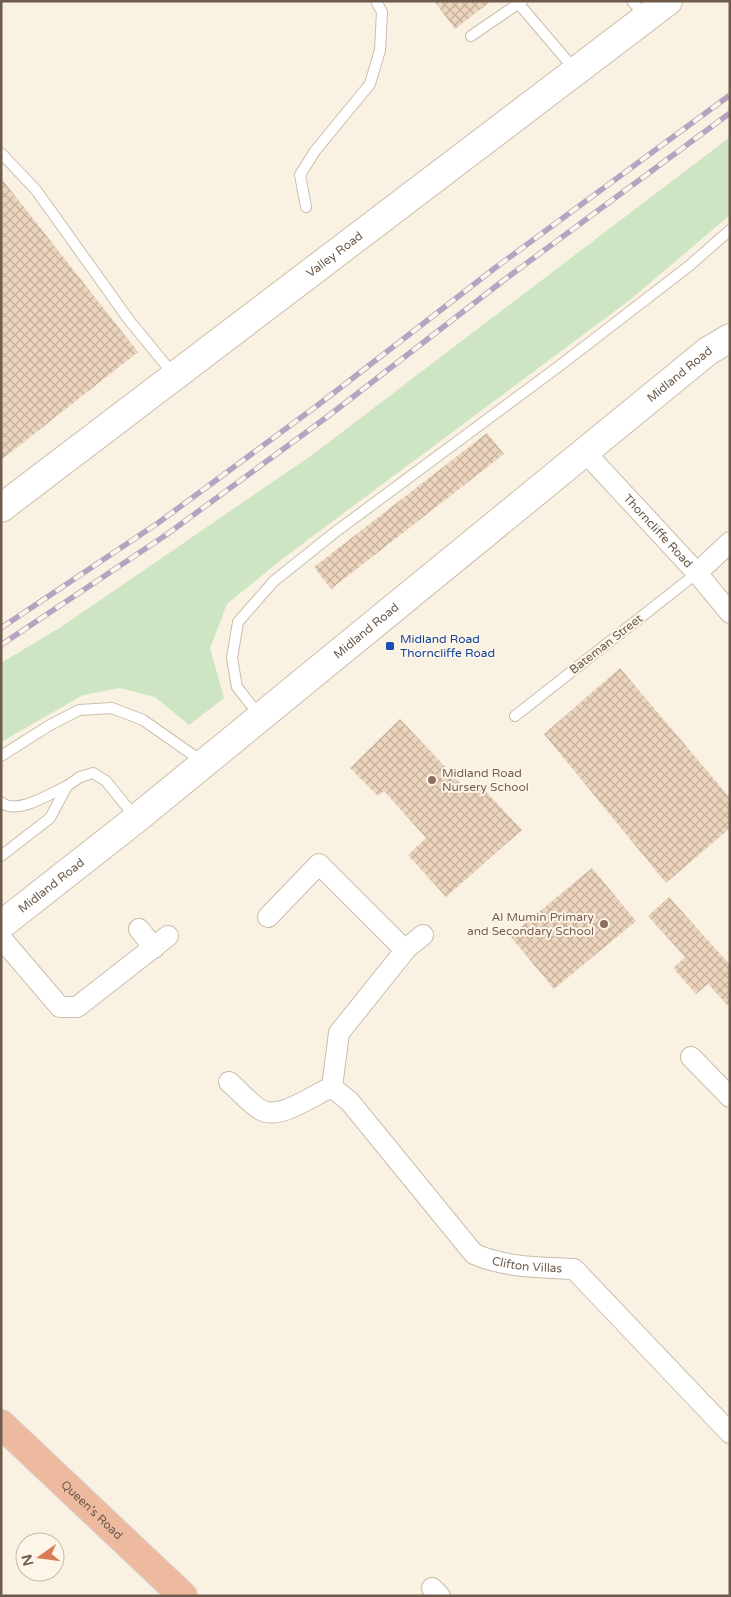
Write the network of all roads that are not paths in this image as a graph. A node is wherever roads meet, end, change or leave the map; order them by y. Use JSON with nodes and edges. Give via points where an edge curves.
{"nodes":[{"id":1,"x":376,"y":1,"type":"edge"},
{"id":2,"x":668,"y":1,"type":"edge"},
{"id":3,"x":520,"y":2,"type":"edge"},
{"id":4,"x":640,"y":10,"type":"edge"},
{"id":5,"x":471,"y":36,"type":"dead end"},
{"id":6,"x":576,"y":71,"type":"junction"},
{"id":7,"x":1,"y":153,"type":"edge"},
{"id":8,"x":306,"y":207,"type":"dead end"},
{"id":9,"x":730,"y":230,"type":"edge"},
{"id":10,"x":730,"y":338,"type":"edge"},
{"id":11,"x":174,"y":376,"type":"junction"},
{"id":12,"x":584,"y":451,"type":"junction"},
{"id":13,"x":1,"y":508,"type":"edge"},
{"id":14,"x":730,"y":542,"type":"edge"},
{"id":15,"x":697,"y":573,"type":"junction"},
{"id":16,"x":730,"y":613,"type":"edge"},
{"id":17,"x":260,"y":716,"type":"junction"},
{"id":18,"x":515,"y":716,"type":"dead end"},
{"id":19,"x":1,"y":756,"type":"edge"},
{"id":20,"x":204,"y":762,"type":"junction"},
{"id":21,"x":67,"y":786,"type":"junction"},
{"id":22,"x":1,"y":802,"type":"edge"},
{"id":23,"x":136,"y":819,"type":"junction"},
{"id":24,"x":1,"y":856,"type":"edge"},
{"id":25,"x":268,"y":917,"type":"dead end"},
{"id":26,"x":1,"y":925,"type":"edge"},
{"id":27,"x":139,"y":929,"type":"dead end"},
{"id":28,"x":423,"y":935,"type":"dead end"},
{"id":29,"x":1,"y":938,"type":"edge"},
{"id":30,"x":405,"y":950,"type":"junction"},
{"id":31,"x":691,"y":1057,"type":"dead end"},
{"id":32,"x":229,"y":1082,"type":"dead end"},
{"id":33,"x":332,"y":1087,"type":"junction"},
{"id":34,"x":730,"y":1097,"type":"edge"},
{"id":35,"x":1,"y":1424,"type":"edge"},
{"id":36,"x":730,"y":1433,"type":"edge"},
{"id":37,"x":183,"y":1596,"type":"edge"}],
"edges":[{"from":1,"to":8,"type":"lane","via":[[382,12],[380,50],[370,84],[314,151],[300,175]]},
{"from":2,"to":4,"type":"street","name":"Valley Road"},
{"from":3,"to":5,"type":"lane"},
{"from":3,"to":6,"type":"lane"},
{"from":4,"to":6,"type":"street","name":"Valley Road"},
{"from":6,"to":11,"type":"street","name":"Valley Road"},
{"from":7,"to":11,"type":"lane","via":[[36,190],[129,320]]},
{"from":9,"to":17,"type":"lane","via":[[682,272],[274,581],[238,622],[232,658],[237,687]]},
{"from":10,"to":12,"type":"street","name":"Midland Road","via":[[708,351]]},
{"from":11,"to":13,"type":"street","name":"Valley Road"},
{"from":12,"to":15,"type":"street","name":"Thorncliffe Road"},
{"from":12,"to":17,"type":"street","name":"Midland Road"},
{"from":14,"to":15,"type":"street"},
{"from":15,"to":16,"type":"street","name":"Thorncliffe Road"},
{"from":15,"to":18,"type":"lane","name":"Bateman Street"},
{"from":17,"to":20,"type":"street","name":"Midland Road"},
{"from":19,"to":20,"type":"lane","via":[[79,710],[112,708],[143,720]]},
{"from":20,"to":23,"type":"street","name":"Midland Road"},
{"from":21,"to":22,"type":"lane","via":[[24,806],[5,806]]},
{"from":21,"to":23,"type":"lane","via":[[80,776],[93,773],[106,781]]},
{"from":21,"to":24,"type":"lane","via":[[50,818]]},
{"from":23,"to":26,"type":"street","name":"Midland Road"},
{"from":25,"to":30,"type":"street","via":[[319,864]]},
{"from":27,"to":29,"type":"street","via":[[161,942],[78,1007],[60,1007]]},
{"from":28,"to":30,"type":"street"},
{"from":30,"to":33,"type":"street","via":[[339,1033]]},
{"from":31,"to":34,"type":"street"},
{"from":32,"to":33,"type":"street","via":[[262,1111],[277,1113]]},
{"from":33,"to":36,"type":"street","name":"Clifton Villas","via":[[350,1102],[474,1254],[525,1267],[574,1268]]},
{"from":35,"to":37,"type":"highway","name":"Queen's Road"}]}
